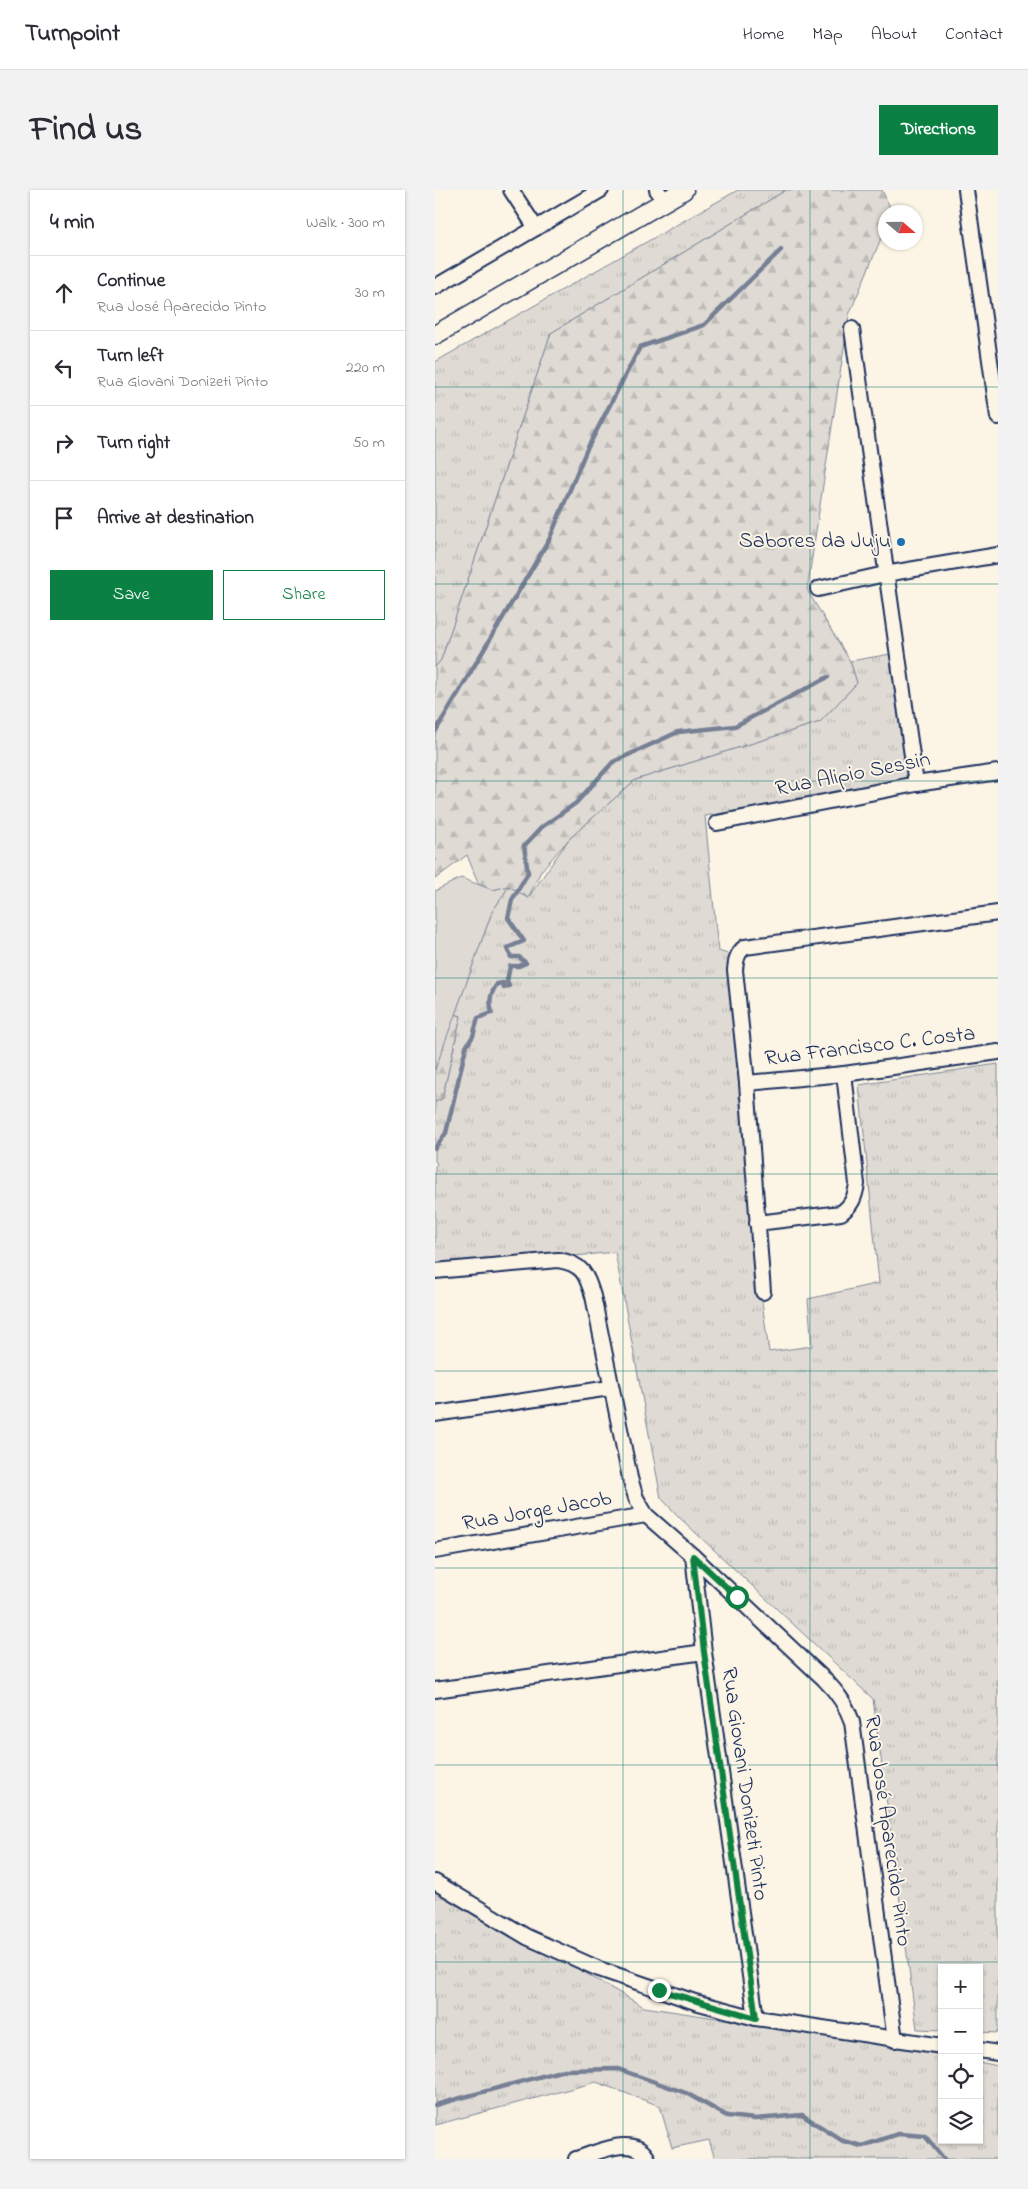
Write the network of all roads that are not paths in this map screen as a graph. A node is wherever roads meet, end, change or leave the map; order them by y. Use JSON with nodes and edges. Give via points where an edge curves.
{"nodes":[{"id":1,"x":511,"y":190,"type":"edge"},
{"id":2,"x":601,"y":190,"type":"edge"},
{"id":3,"x":684,"y":190,"type":"edge"},
{"id":4,"x":966,"y":190,"type":"edge"},
{"id":5,"x":661,"y":196,"type":"edge"},
{"id":6,"x":536,"y":228,"type":"junction"},
{"id":7,"x":435,"y":287,"type":"edge"},
{"id":8,"x":852,"y":329,"type":"dead end"},
{"id":9,"x":435,"y":335,"type":"edge"},
{"id":10,"x":998,"y":417,"type":"edge"},
{"id":11,"x":998,"y":555,"type":"edge"},
{"id":12,"x":885,"y":574,"type":"junction"},
{"id":13,"x":818,"y":589,"type":"dead end"},
{"id":14,"x":998,"y":772,"type":"edge"},
{"id":15,"x":916,"y":784,"type":"junction"},
{"id":16,"x":717,"y":822,"type":"dead end"},
{"id":17,"x":998,"y":912,"type":"edge"},
{"id":18,"x":998,"y":1052,"type":"edge"},
{"id":19,"x":844,"y":1074,"type":"junction"},
{"id":20,"x":747,"y":1083,"type":"junction"},
{"id":21,"x":757,"y":1223,"type":"junction"},
{"id":22,"x":435,"y":1271,"type":"edge"},
{"id":23,"x":763,"y":1292,"type":"dead end"},
{"id":24,"x":611,"y":1388,"type":"junction"},
{"id":25,"x":435,"y":1414,"type":"edge"},
{"id":26,"x":646,"y":1515,"type":"junction"},
{"id":27,"x":435,"y":1551,"type":"edge"},
{"id":28,"x":693,"y":1556,"type":"junction"},
{"id":29,"x":704,"y":1652,"type":"junction"},
{"id":30,"x":435,"y":1690,"type":"edge"},
{"id":31,"x":435,"y":1882,"type":"edge"},
{"id":32,"x":756,"y":2018,"type":"junction"},
{"id":33,"x":895,"y":2040,"type":"junction"},
{"id":34,"x":938,"y":2045,"type":"edge"},
{"id":35,"x":983,"y":2051,"type":"edge"},
{"id":36,"x":998,"y":2053,"type":"edge"},
{"id":37,"x":576,"y":2159,"type":"edge"},
{"id":38,"x":648,"y":2159,"type":"edge"}],
"edges":[{"from":1,"to":6,"type":"street"},
{"from":2,"to":6,"type":"street"},
{"from":3,"to":5,"type":"main road"},
{"from":4,"to":10,"type":"street"},
{"from":5,"to":9,"type":"main road"},
{"from":6,"to":7,"type":"street"},
{"from":8,"to":12,"type":"street"},
{"from":11,"to":12,"type":"street"},
{"from":12,"to":13,"type":"street"},
{"from":12,"to":15,"type":"street"},
{"from":14,"to":15,"type":"street","name":"Rua Alipio Sessin"},
{"from":15,"to":16,"type":"street","name":"Rua Alipio Sessin"},
{"from":17,"to":20,"type":"street","via":[[745,947],[739,952],[735,970]]},
{"from":18,"to":19,"type":"street","name":"Rua Francisco C. Costa"},
{"from":19,"to":20,"type":"street","name":"Rua Francisco C. Costa"},
{"from":19,"to":21,"type":"street","via":[[857,1184],[850,1206],[841,1213]]},
{"from":20,"to":21,"type":"street"},
{"from":21,"to":23,"type":"street"},
{"from":22,"to":24,"type":"street","name":"Rua José Aparecido Pinto","via":[[558,1260],[578,1266],[586,1275],[593,1296]]},
{"from":24,"to":25,"type":"street"},
{"from":24,"to":26,"type":"street","name":"Rua José Aparecido Pinto","via":[[630,1478]]},
{"from":26,"to":27,"type":"street","name":"Rua Jorge Jacob"},
{"from":26,"to":28,"type":"street","name":"Rua José Aparecido Pinto"},
{"from":28,"to":29,"type":"street","name":"Rua Giovani Donizeti Pinto"},
{"from":28,"to":33,"type":"street","name":"Rua José Aparecido Pinto","via":[[824,1678],[847,1708],[852,1722]]},
{"from":29,"to":30,"type":"street"},
{"from":29,"to":32,"type":"street","name":"Rua Giovani Donizeti Pinto"},
{"from":31,"to":32,"type":"street","via":[[527,1937],[599,1969],[695,2002]]},
{"from":32,"to":33,"type":"street"},
{"from":33,"to":34,"type":"street"},
{"from":35,"to":36,"type":"street"},
{"from":37,"to":38,"type":"street","via":[[625,2144],[646,2154]]}]}
